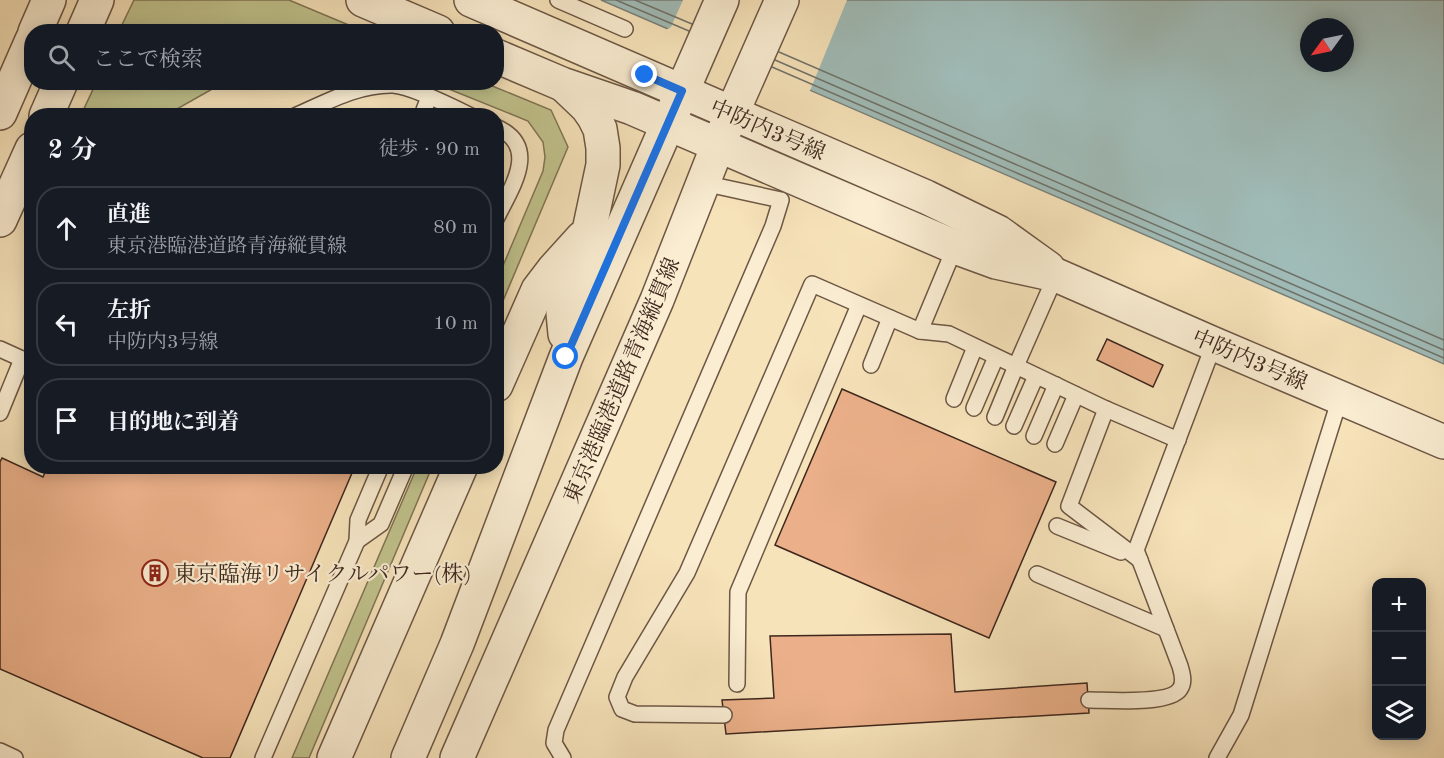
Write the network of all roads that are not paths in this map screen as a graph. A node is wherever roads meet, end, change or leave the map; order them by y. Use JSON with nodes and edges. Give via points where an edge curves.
{"nodes":[{"id":1,"x":49,"y":0,"type":"edge"},
{"id":2,"x":97,"y":0,"type":"edge"},
{"id":3,"x":363,"y":0,"type":"edge"},
{"id":4,"x":471,"y":0,"type":"edge"},
{"id":5,"x":558,"y":0,"type":"edge"},
{"id":6,"x":722,"y":0,"type":"edge"},
{"id":7,"x":782,"y":0,"type":"edge"},
{"id":8,"x":38,"y":24,"type":"edge"},
{"id":9,"x":86,"y":24,"type":"edge"},
{"id":10,"x":419,"y":24,"type":"edge"},
{"id":11,"x":625,"y":29,"type":"dead end"},
{"id":12,"x":24,"y":58,"type":"edge"},
{"id":13,"x":504,"y":59,"type":"edge"},
{"id":14,"x":562,"y":84,"type":"junction"},
{"id":15,"x":57,"y":90,"type":"edge"},
{"id":16,"x":357,"y":90,"type":"edge"},
{"id":17,"x":409,"y":90,"type":"edge"},
{"id":18,"x":682,"y":91,"type":"junction"},
{"id":19,"x":429,"y":97,"type":"junction"},
{"id":20,"x":50,"y":108,"type":"edge"},
{"id":21,"x":314,"y":108,"type":"edge"},
{"id":22,"x":425,"y":108,"type":"edge"},
{"id":23,"x":453,"y":108,"type":"edge"},
{"id":24,"x":0,"y":113,"type":"edge"},
{"id":25,"x":732,"y":114,"type":"junction"},
{"id":26,"x":668,"y":124,"type":"junction"},
{"id":27,"x":504,"y":132,"type":"edge"},
{"id":28,"x":718,"y":145,"type":"junction"},
{"id":29,"x":24,"y":167,"type":"edge"},
{"id":30,"x":704,"y":183,"type":"junction"},
{"id":31,"x":504,"y":202,"type":"edge"},
{"id":32,"x":0,"y":220,"type":"edge"},
{"id":33,"x":589,"y":231,"type":"junction"},
{"id":34,"x":955,"y":247,"type":"junction"},
{"id":35,"x":1056,"y":274,"type":"junction"},
{"id":36,"x":859,"y":305,"type":"junction"},
{"id":37,"x":890,"y":318,"type":"junction"},
{"id":38,"x":920,"y":331,"type":"junction"},
{"id":39,"x":1214,"y":344,"type":"junction"},
{"id":40,"x":975,"y":347,"type":"junction"},
{"id":41,"x":0,"y":349,"type":"edge"},
{"id":42,"x":566,"y":357,"type":"junction"},
{"id":43,"x":996,"y":357,"type":"junction"},
{"id":44,"x":24,"y":360,"type":"edge"},
{"id":45,"x":871,"y":365,"type":"dead end"},
{"id":46,"x":1016,"y":366,"type":"junction"},
{"id":47,"x":24,"y":367,"type":"edge"},
{"id":48,"x":504,"y":367,"type":"edge"},
{"id":49,"x":1035,"y":376,"type":"junction"},
{"id":50,"x":1056,"y":386,"type":"junction"},
{"id":51,"x":1076,"y":395,"type":"junction"},
{"id":52,"x":1340,"y":398,"type":"junction"},
{"id":53,"x":954,"y":399,"type":"dead end"},
{"id":54,"x":974,"y":408,"type":"dead end"},
{"id":55,"x":1106,"y":409,"type":"junction"},
{"id":56,"x":0,"y":413,"type":"edge"},
{"id":57,"x":994,"y":417,"type":"dead end"},
{"id":58,"x":1014,"y":426,"type":"dead end"},
{"id":59,"x":1034,"y":436,"type":"dead end"},
{"id":60,"x":1178,"y":440,"type":"junction"},
{"id":61,"x":1444,"y":442,"type":"edge"},
{"id":62,"x":1055,"y":444,"type":"dead end"},
{"id":63,"x":378,"y":474,"type":"edge"},
{"id":64,"x":403,"y":474,"type":"edge"},
{"id":65,"x":458,"y":474,"type":"edge"},
{"id":66,"x":1057,"y":526,"type":"dead end"},
{"id":67,"x":357,"y":541,"type":"junction"},
{"id":68,"x":1140,"y":560,"type":"junction"},
{"id":69,"x":1037,"y":574,"type":"dead end"},
{"id":70,"x":1166,"y":629,"type":"junction"},
{"id":71,"x":737,"y":684,"type":"dead end"},
{"id":72,"x":1089,"y":700,"type":"dead end"},
{"id":73,"x":724,"y":715,"type":"dead end"},
{"id":74,"x":0,"y":751,"type":"edge"},
{"id":75,"x":15,"y":758,"type":"edge"},
{"id":76,"x":263,"y":758,"type":"edge"},
{"id":77,"x":334,"y":758,"type":"edge"},
{"id":78,"x":408,"y":758,"type":"edge"},
{"id":79,"x":457,"y":758,"type":"edge"},
{"id":80,"x":563,"y":758,"type":"edge"},
{"id":81,"x":1217,"y":758,"type":"edge"}],
"edges":[{"from":1,"to":8,"type":"street"},
{"from":2,"to":9,"type":"street"},
{"from":3,"to":10,"type":"street"},
{"from":4,"to":18,"type":"street","name":"中防内3号線"},
{"from":5,"to":11,"type":"lane"},
{"from":6,"to":18,"type":"street"},
{"from":7,"to":25,"type":"street","name":"東京港臨港道路青海縦貫線"},
{"from":12,"to":24,"type":"street"},
{"from":13,"to":14,"type":"street","name":"中防内3号線"},
{"from":14,"to":26,"type":"street","name":"中防内3号線"},
{"from":14,"to":33,"type":"street","via":[[587,107],[603,140],[603,165]]},
{"from":15,"to":20,"type":"street"},
{"from":16,"to":21,"type":"lane"},
{"from":17,"to":19,"type":"lane"},
{"from":18,"to":25,"type":"street","name":"中防内3号線"},
{"from":18,"to":26,"type":"street"},
{"from":19,"to":22,"type":"lane"},
{"from":19,"to":23,"type":"lane"},
{"from":25,"to":28,"type":"street","name":"東京港臨港道路青海縦貫線"},
{"from":25,"to":35,"type":"street","name":"中防内3号線","via":[[998,232]]},
{"from":26,"to":28,"type":"street","name":"中防内3号線"},
{"from":26,"to":42,"type":"street"},
{"from":27,"to":31,"type":"lane","via":[[520,147],[521,158]]},
{"from":28,"to":30,"type":"street","name":"東京港臨港道路青海縦貫線"},
{"from":28,"to":34,"type":"street","name":"中防内3号線"},
{"from":29,"to":32,"type":"street"},
{"from":30,"to":79,"type":"street","name":"東京港臨港道路青海縦貫線"},
{"from":30,"to":80,"type":"lane","via":[[782,200],[556,730],[554,743]]},
{"from":33,"to":42,"type":"street","via":[[563,313]]},
{"from":33,"to":48,"type":"street","via":[[538,290]]},
{"from":34,"to":35,"type":"street","name":"中防内3号線","via":[[996,262]]},
{"from":34,"to":38,"type":"lane"},
{"from":35,"to":39,"type":"street","name":"中防内3号線"},
{"from":35,"to":46,"type":"lane"},
{"from":36,"to":37,"type":"lane"},
{"from":36,"to":71,"type":"lane","via":[[738,592]]},
{"from":36,"to":73,"type":"lane","via":[[812,284],[687,573],[617,697],[622,709],[635,714]]},
{"from":37,"to":38,"type":"lane"},
{"from":37,"to":45,"type":"lane"},
{"from":38,"to":40,"type":"lane","via":[[949,334]]},
{"from":39,"to":52,"type":"street","name":"中防内3号線"},
{"from":39,"to":60,"type":"lane"},
{"from":40,"to":43,"type":"lane"},
{"from":40,"to":53,"type":"lane"},
{"from":41,"to":44,"type":"lane"},
{"from":42,"to":78,"type":"street","via":[[457,644]]},
{"from":43,"to":46,"type":"lane"},
{"from":43,"to":54,"type":"lane"},
{"from":46,"to":49,"type":"lane"},
{"from":46,"to":57,"type":"lane"},
{"from":47,"to":56,"type":"lane"},
{"from":49,"to":50,"type":"lane"},
{"from":49,"to":58,"type":"lane"},
{"from":50,"to":51,"type":"lane"},
{"from":50,"to":59,"type":"lane"},
{"from":51,"to":55,"type":"lane"},
{"from":51,"to":62,"type":"lane"},
{"from":52,"to":61,"type":"street","name":"中防内3号線"},
{"from":52,"to":81,"type":"lane","via":[[1241,715]]},
{"from":55,"to":60,"type":"lane"},
{"from":55,"to":68,"type":"lane","via":[[1069,506]]},
{"from":60,"to":68,"type":"lane","via":[[1137,550]]},
{"from":63,"to":67,"type":"lane","via":[[358,520]]},
{"from":64,"to":67,"type":"lane","via":[[381,524]]},
{"from":65,"to":77,"type":"street"},
{"from":66,"to":68,"type":"lane"},
{"from":67,"to":76,"type":"lane"},
{"from":68,"to":70,"type":"lane"},
{"from":69,"to":70,"type":"lane"},
{"from":70,"to":72,"type":"lane","via":[[1183,678],[1181,688],[1172,696],[1155,699]]},
{"from":74,"to":75,"type":"lane"}]}
